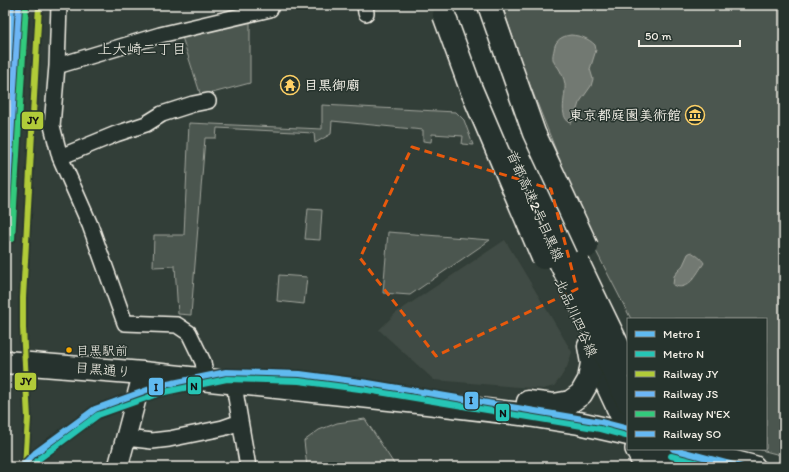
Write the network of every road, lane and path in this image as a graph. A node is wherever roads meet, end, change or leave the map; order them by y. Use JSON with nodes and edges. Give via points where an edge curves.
{"nodes":[{"id":1,"x":59,"y":5,"type":"edge"},
{"id":2,"x":443,"y":5,"type":"edge"},
{"id":3,"x":457,"y":5,"type":"edge"},
{"id":4,"x":475,"y":5,"type":"edge"},
{"id":5,"x":489,"y":5,"type":"edge"},
{"id":6,"x":270,"y":10,"type":"dead end"},
{"id":7,"x":56,"y":66,"type":"junction"},
{"id":8,"x":208,"y":101,"type":"dead end"},
{"id":9,"x":60,"y":157,"type":"junction"},
{"id":10,"x":614,"y":315,"type":"junction"},
{"id":11,"x":627,"y":341,"type":"edge"},
{"id":12,"x":589,"y":346,"type":"junction"},
{"id":13,"x":5,"y":362,"type":"edge"},
{"id":14,"x":627,"y":364,"type":"edge"},
{"id":15,"x":142,"y":373,"type":"junction"},
{"id":16,"x":206,"y":380,"type":"junction"},
{"id":17,"x":235,"y":383,"type":"junction"},
{"id":18,"x":627,"y":400,"type":"edge"},
{"id":19,"x":427,"y":403,"type":"junction"},
{"id":20,"x":240,"y":422,"type":"junction"},
{"id":21,"x":627,"y":429,"type":"edge"},
{"id":22,"x":627,"y":434,"type":"edge"},
{"id":23,"x":126,"y":438,"type":"junction"},
{"id":24,"x":636,"y":450,"type":"edge"},
{"id":25,"x":651,"y":450,"type":"edge"},
{"id":26,"x":668,"y":450,"type":"edge"},
{"id":27,"x":682,"y":450,"type":"edge"},
{"id":28,"x":688,"y":450,"type":"edge"},
{"id":29,"x":118,"y":467,"type":"edge"},
{"id":30,"x":248,"y":467,"type":"edge"},
{"id":31,"x":644,"y":467,"type":"edge"},
{"id":32,"x":659,"y":467,"type":"edge"},
{"id":33,"x":677,"y":467,"type":"edge"},
{"id":34,"x":690,"y":467,"type":"edge"},
{"id":35,"x":754,"y":467,"type":"edge"}],
"edges":[{"from":1,"to":7,"type":"street"},
{"from":2,"to":12,"type":"main road","name":"北品川四谷線","via":[[452,40]]},
{"from":2,"to":12,"type":"main road","bridge":true,"via":[[471,89],[543,258]]},
{"from":3,"to":18,"type":"main road","name":"首都高速2号目黒線","via":[[476,69],[518,169]]},
{"from":4,"to":14,"type":"main road","name":"首都高速2号目黒線","via":[[492,60],[532,162]]},
{"from":5,"to":10,"type":"main road","bridge":true,"via":[[534,133],[587,247]]},
{"from":5,"to":10,"type":"main road","via":[[514,87],[559,202]]},
{"from":6,"to":7,"type":"street","via":[[160,35]]},
{"from":7,"to":9,"type":"street","via":[[52,126]]},
{"from":8,"to":9,"type":"street","via":[[162,114],[146,124]]},
{"from":9,"to":16,"type":"street","via":[[90,225],[126,323],[177,325],[189,333],[203,362]]},
{"from":10,"to":11,"type":"main road"},
{"from":12,"to":19,"type":"main road","via":[[592,363],[589,380],[581,394],[570,402],[554,405],[503,400]]},
{"from":12,"to":21,"type":"main road","name":"北品川四谷線"},
{"from":13,"to":15,"type":"main road","name":"目黒通り"},
{"from":15,"to":16,"type":"main road","name":"目黒通り"},
{"from":15,"to":23,"type":"street"},
{"from":16,"to":17,"type":"main road","name":"目黒通り"},
{"from":17,"to":19,"type":"main road","name":"目黒通り"},
{"from":17,"to":20,"type":"street"},
{"from":19,"to":22,"type":"main road","name":"目黒通り","via":[[521,414]]},
{"from":20,"to":23,"type":"street","via":[[169,440]]},
{"from":20,"to":30,"type":"street"},
{"from":23,"to":29,"type":"street"},
{"from":24,"to":31,"type":"main road"},
{"from":25,"to":32,"type":"main road"},
{"from":26,"to":33,"type":"main road"},
{"from":27,"to":34,"type":"main road"},
{"from":28,"to":35,"type":"main road"}]}
